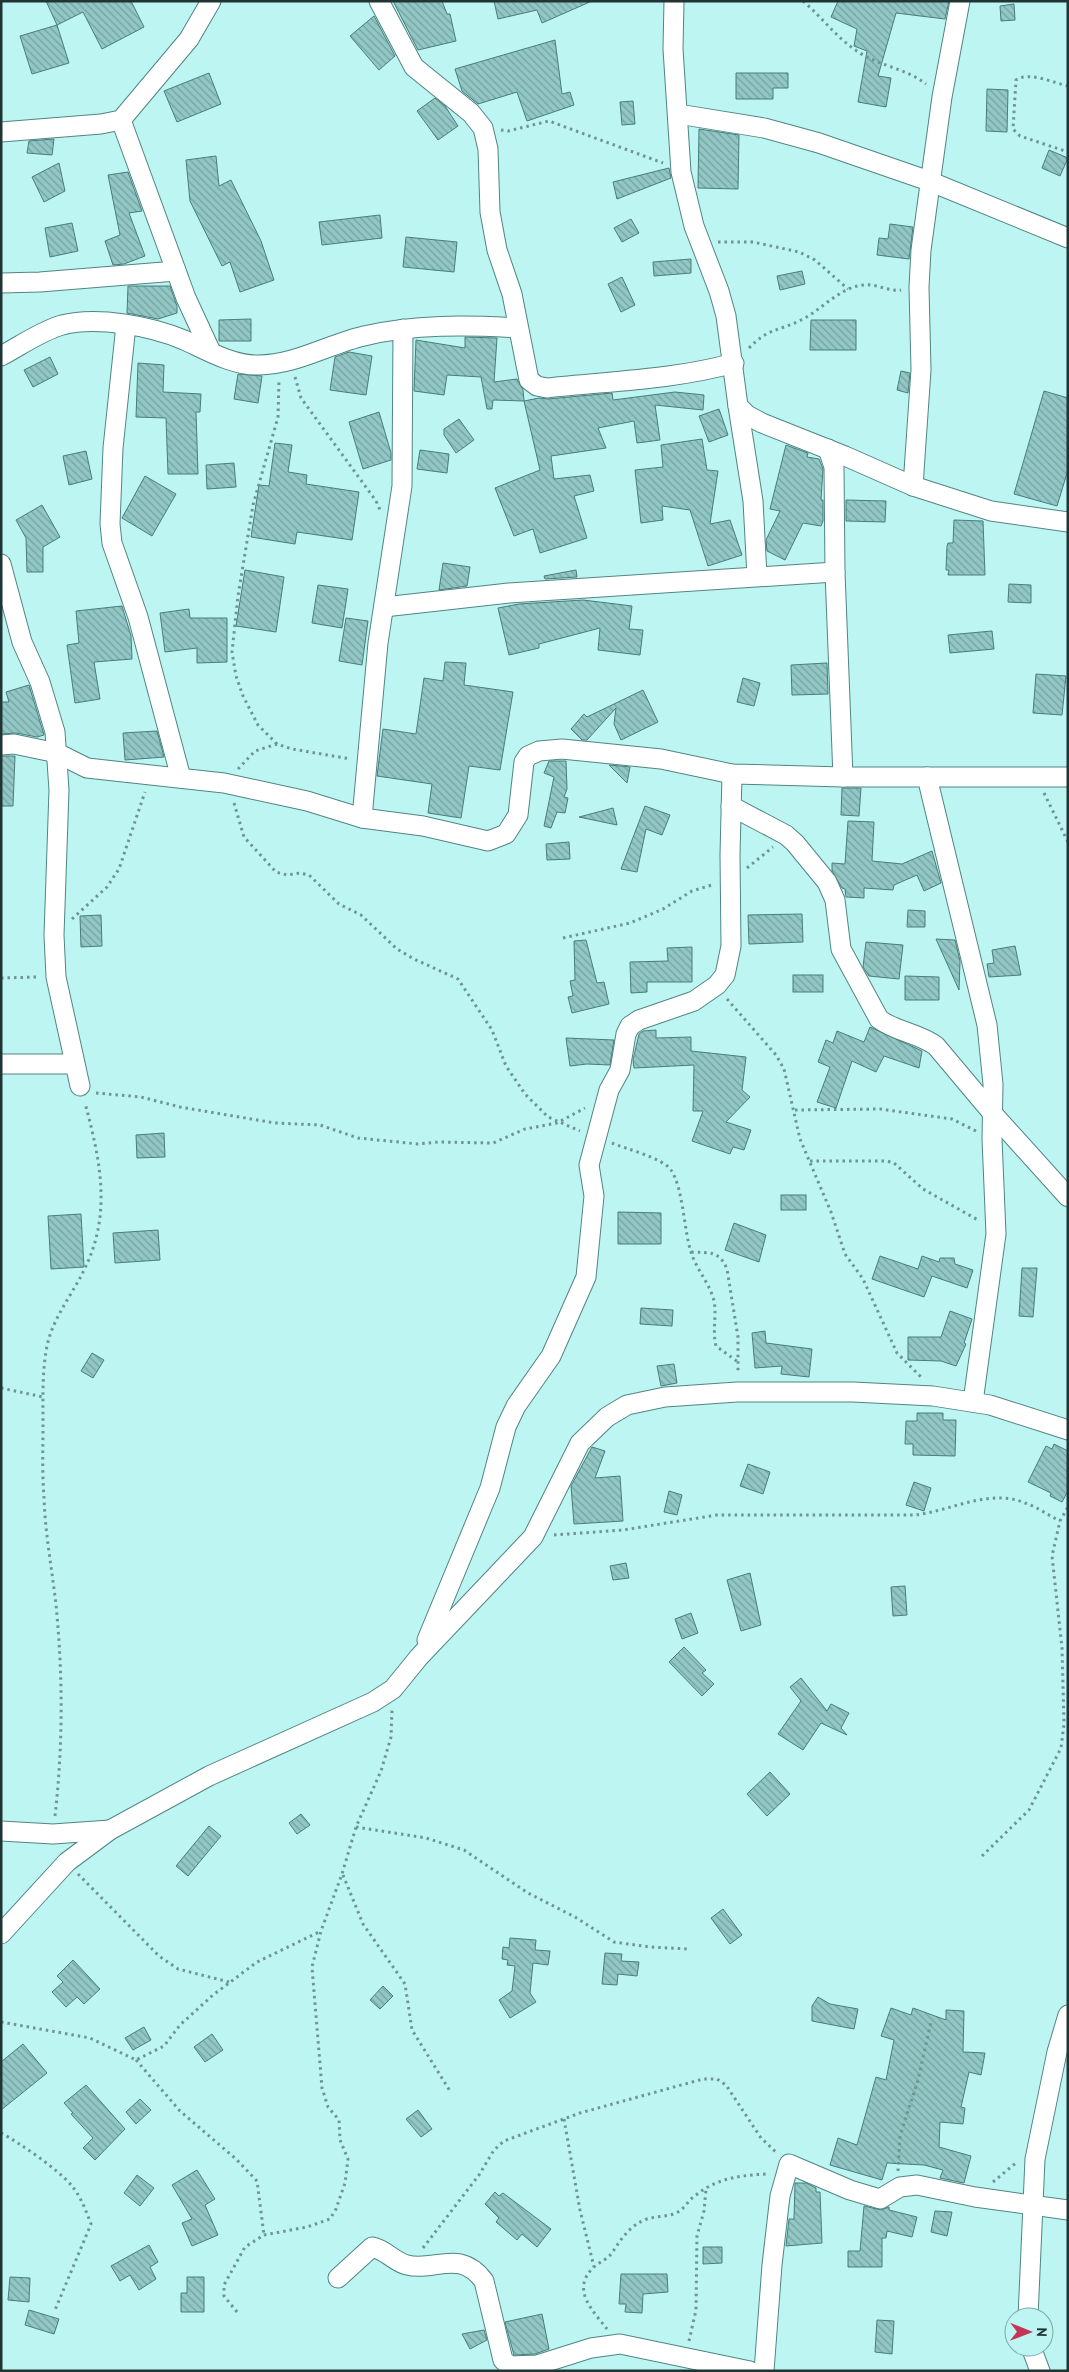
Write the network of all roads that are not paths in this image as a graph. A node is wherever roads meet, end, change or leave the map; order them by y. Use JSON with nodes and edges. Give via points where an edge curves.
{"nodes":[{"id":1,"x":211,"y":1,"type":"edge"},
{"id":2,"x":379,"y":1,"type":"edge"},
{"id":3,"x":674,"y":1,"type":"edge"},
{"id":4,"x":960,"y":1,"type":"edge"},
{"id":5,"x":678,"y":114,"type":"junction"},
{"id":6,"x":121,"y":120,"type":"junction"},
{"id":7,"x":1,"y":132,"type":"edge"},
{"id":8,"x":929,"y":181,"type":"junction"},
{"id":9,"x":1068,"y":238,"type":"edge"},
{"id":10,"x":176,"y":271,"type":"junction"},
{"id":11,"x":1,"y":283,"type":"edge"},
{"id":12,"x":126,"y":325,"type":"junction"},
{"id":13,"x":518,"y":328,"type":"junction"},
{"id":14,"x":403,"y":329,"type":"junction"},
{"id":15,"x":211,"y":352,"type":"junction"},
{"id":16,"x":1,"y":356,"type":"edge"},
{"id":17,"x":734,"y":363,"type":"junction"},
{"id":18,"x":738,"y":406,"type":"junction"},
{"id":19,"x":828,"y":449,"type":"junction"},
{"id":20,"x":913,"y":486,"type":"junction"},
{"id":21,"x":1068,"y":522,"type":"edge"},
{"id":22,"x":1,"y":564,"type":"edge"},
{"id":23,"x":836,"y":572,"type":"junction"},
{"id":24,"x":757,"y":576,"type":"junction"},
{"id":25,"x":384,"y":607,"type":"junction"},
{"id":26,"x":1,"y":745,"type":"edge"},
{"id":27,"x":57,"y":753,"type":"junction"},
{"id":28,"x":732,"y":774,"type":"junction"},
{"id":29,"x":843,"y":777,"type":"junction"},
{"id":30,"x":927,"y":777,"type":"junction"},
{"id":31,"x":1068,"y":777,"type":"edge"},
{"id":32,"x":181,"y":778,"type":"junction"},
{"id":33,"x":731,"y":806,"type":"junction"},
{"id":34,"x":362,"y":818,"type":"junction"},
{"id":35,"x":1,"y":1064,"type":"edge"},
{"id":36,"x":75,"y":1064,"type":"junction"},
{"id":37,"x":80,"y":1086,"type":"road end"},
{"id":38,"x":994,"y":1115,"type":"junction"},
{"id":39,"x":1068,"y":1197,"type":"edge"},
{"id":40,"x":973,"y":1402,"type":"junction"},
{"id":41,"x":1068,"y":1430,"type":"edge"},
{"id":42,"x":419,"y":1657,"type":"junction"},
{"id":43,"x":110,"y":1830,"type":"junction"},
{"id":44,"x":1,"y":1831,"type":"edge"},
{"id":45,"x":1,"y":1934,"type":"edge"},
{"id":46,"x":1068,"y":2014,"type":"edge"},
{"id":47,"x":1063,"y":2053,"type":"edge"},
{"id":48,"x":1032,"y":2204,"type":"junction"},
{"id":49,"x":1068,"y":2210,"type":"edge"},
{"id":50,"x":338,"y":2278,"type":"dead end"},
{"id":51,"x":1028,"y":2307,"type":"edge"},
{"id":52,"x":1035,"y":2357,"type":"edge"},
{"id":53,"x":685,"y":2364,"type":"edge"},
{"id":54,"x":750,"y":2371,"type":"edge"},
{"id":55,"x":764,"y":2371,"type":"edge"},
{"id":56,"x":1040,"y":2371,"type":"edge"}],
"edges":[{"from":1,"to":6,"type":"street","via":[[189,39]]},
{"from":2,"to":13,"type":"street","via":[[414,67],[471,113],[483,128],[488,149],[490,212]]},
{"from":3,"to":5,"type":"street","via":[[672,49]]},
{"from":4,"to":8,"type":"street"},
{"from":5,"to":8,"type":"street","via":[[764,128],[819,143]]},
{"from":5,"to":17,"type":"street","via":[[681,172],[688,205],[724,308]]},
{"from":6,"to":7,"type":"street"},
{"from":6,"to":10,"type":"street"},
{"from":8,"to":9,"type":"street"},
{"from":8,"to":20,"type":"street","via":[[919,287],[921,370]]},
{"from":10,"to":11,"type":"street"},
{"from":10,"to":15,"type":"street"},
{"from":12,"to":15,"type":"street","via":[[166,332]]},
{"from":12,"to":16,"type":"street","via":[[85,321],[62,325]]},
{"from":12,"to":32,"type":"street","via":[[113,448],[112,543],[138,617]]},
{"from":13,"to":14,"type":"street"},
{"from":13,"to":17,"type":"street","via":[[529,380],[546,388],[658,378]]},
{"from":14,"to":15,"type":"street","via":[[363,336],[284,362],[257,366]]},
{"from":14,"to":25,"type":"street","via":[[402,486]]},
{"from":17,"to":18,"type":"street"},
{"from":18,"to":19,"type":"street","via":[[762,423]]},
{"from":18,"to":24,"type":"street","via":[[753,502]]},
{"from":19,"to":20,"type":"street"},
{"from":19,"to":23,"type":"street","via":[[834,467]]},
{"from":20,"to":21,"type":"street","via":[[991,512]]},
{"from":22,"to":27,"type":"street","via":[[22,642],[40,682],[55,732]]},
{"from":23,"to":24,"type":"street"},
{"from":23,"to":29,"type":"street"},
{"from":24,"to":25,"type":"street","via":[[509,593]]},
{"from":25,"to":34,"type":"street"},
{"from":26,"to":27,"type":"street","via":[[14,744]]},
{"from":27,"to":32,"type":"street","via":[[87,768]]},
{"from":27,"to":36,"type":"street","via":[[56,977]]},
{"from":28,"to":29,"type":"street"},
{"from":28,"to":33,"type":"street"},
{"from":28,"to":34,"type":"street","via":[[661,759],[562,749],[539,751],[524,762],[518,815],[506,834],[488,841],[423,826]]},
{"from":29,"to":30,"type":"street"},
{"from":30,"to":31,"type":"street"},
{"from":30,"to":38,"type":"street","via":[[987,1025]]},
{"from":32,"to":34,"type":"street","via":[[225,783]]},
{"from":33,"to":38,"type":"street","via":[[795,842],[832,891],[841,949],[879,1019],[936,1046]]},
{"from":33,"to":42,"type":"street","via":[[732,946],[725,974],[717,985],[694,1001],[640,1020],[630,1026],[626,1034],[620,1070],[609,1090],[589,1165],[594,1196],[586,1278],[551,1356],[516,1406],[506,1428],[490,1488],[445,1602]]},
{"from":35,"to":36,"type":"street"},
{"from":36,"to":37,"type":"street"},
{"from":38,"to":39,"type":"street"},
{"from":38,"to":40,"type":"street","via":[[996,1234]]},
{"from":40,"to":41,"type":"street","via":[[1010,1410]]},
{"from":40,"to":42,"type":"street","via":[[933,1396],[853,1392],[737,1392],[644,1400],[627,1405],[607,1417],[580,1443],[533,1537]]},
{"from":42,"to":43,"type":"street","via":[[393,1689],[373,1702],[209,1776]]},
{"from":43,"to":44,"type":"street","via":[[53,1834]]},
{"from":43,"to":45,"type":"street","via":[[67,1862]]},
{"from":46,"to":47,"type":"street"},
{"from":47,"to":48,"type":"street","via":[[1038,2142]]},
{"from":48,"to":49,"type":"street"},
{"from":48,"to":51,"type":"street"},
{"from":48,"to":55,"type":"street","via":[[917,2185],[900,2187],[880,2199],[788,2169],[780,2196]]},
{"from":50,"to":53,"type":"street","via":[[372,2247],[410,2266],[460,2264],[478,2272],[484,2281],[503,2360],[510,2366],[537,2365],[591,2348],[620,2344]]},
{"from":52,"to":56,"type":"street"},
{"from":53,"to":54,"type":"street"}]}
